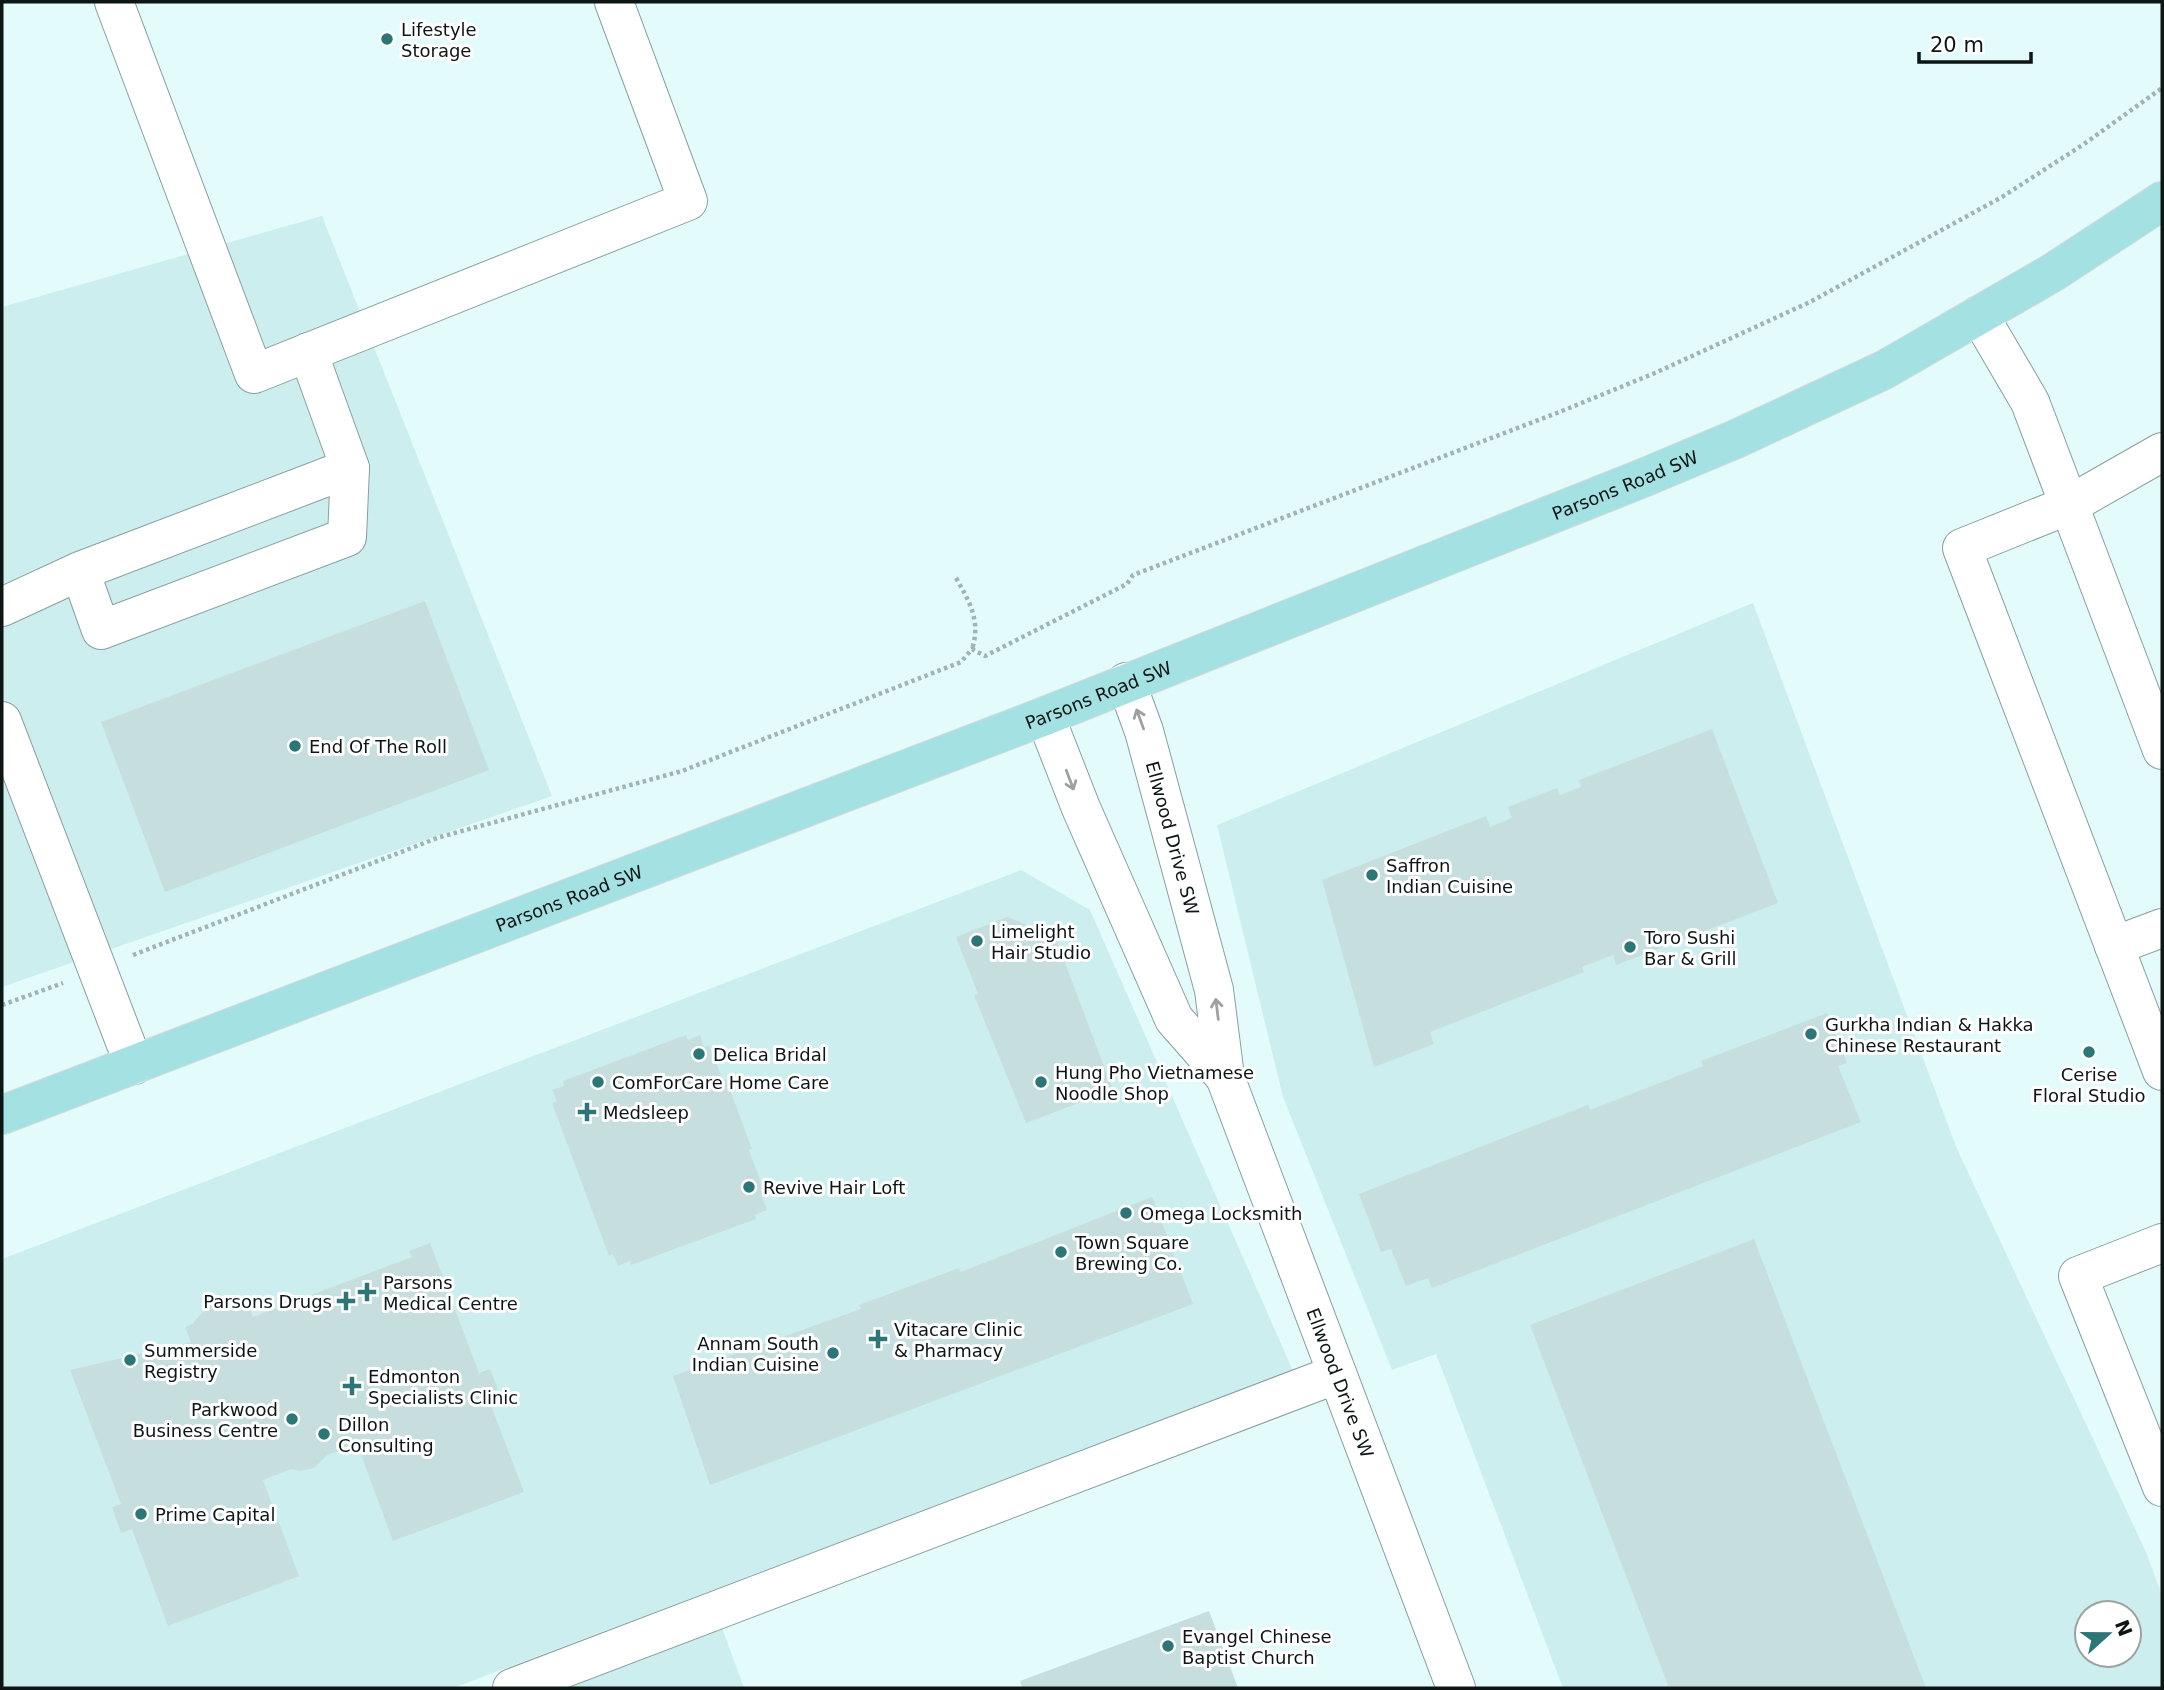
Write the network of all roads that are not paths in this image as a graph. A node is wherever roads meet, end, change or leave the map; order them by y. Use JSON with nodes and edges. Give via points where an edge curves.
{"nodes":[{"id":1,"x":114,"y":2,"type":"edge"},
{"id":2,"x":614,"y":2,"type":"edge"},
{"id":3,"x":2162,"y":201,"type":"edge"},
{"id":4,"x":1979,"y":315,"type":"junction"},
{"id":5,"x":308,"y":352,"type":"junction"},
{"id":6,"x":2162,"y":452,"type":"edge"},
{"id":7,"x":350,"y":468,"type":"junction"},
{"id":8,"x":2069,"y":506,"type":"junction"},
{"id":9,"x":80,"y":571,"type":"junction"},
{"id":10,"x":2,"y":607,"type":"edge"},
{"id":11,"x":1126,"y":682,"type":"junction"},
{"id":12,"x":1045,"y":716,"type":"junction"},
{"id":13,"x":2,"y":721,"type":"edge"},
{"id":14,"x":2162,"y":750,"type":"edge"},
{"id":15,"x":2162,"y":928,"type":"edge"},
{"id":16,"x":2114,"y":946,"type":"junction"},
{"id":17,"x":134,"y":1065,"type":"junction"},
{"id":18,"x":2162,"y":1071,"type":"edge"},
{"id":19,"x":1225,"y":1077,"type":"junction"},
{"id":20,"x":2,"y":1115,"type":"edge"},
{"id":21,"x":2162,"y":1243,"type":"edge"},
{"id":22,"x":1337,"y":1374,"type":"junction"},
{"id":23,"x":2162,"y":1487,"type":"edge"},
{"id":24,"x":512,"y":1688,"type":"edge"},
{"id":25,"x":1456,"y":1688,"type":"edge"}],
"edges":[{"from":1,"to":5,"type":"street","via":[[254,374]]},
{"from":2,"to":5,"type":"street","via":[[688,201]]},
{"from":3,"to":4,"type":"main road","name":"Parsons Road SW"},
{"from":4,"to":8,"type":"street","via":[[2030,402]]},
{"from":4,"to":11,"type":"main road","name":"Parsons Road SW","via":[[1884,370],[1736,439]]},
{"from":5,"to":7,"type":"street"},
{"from":6,"to":8,"type":"street"},
{"from":7,"to":9,"type":"street"},
{"from":7,"to":9,"type":"street","via":[[346,537],[101,631]]},
{"from":8,"to":14,"type":"street"},
{"from":8,"to":16,"type":"street","via":[[1962,548]]},
{"from":9,"to":10,"type":"street"},
{"from":11,"to":12,"type":"main road","name":"Parsons Road SW"},
{"from":19,"to":11,"type":"street","name":"Ellwood Drive SW","one_way":true,"via":[[1214,990]]},
{"from":12,"to":17,"type":"main road","name":"Parsons Road SW"},
{"from":12,"to":19,"type":"street","name":"Ellwood Drive SW","one_way":true,"via":[[1174,1019]]},
{"from":13,"to":17,"type":"street"},
{"from":15,"to":16,"type":"street"},
{"from":16,"to":18,"type":"street"},
{"from":17,"to":20,"type":"main road","name":"Parsons Road SW"},
{"from":19,"to":22,"type":"street","name":"Ellwood Drive SW"},
{"from":21,"to":23,"type":"street","via":[[2078,1276]]},
{"from":22,"to":24,"type":"street"},
{"from":22,"to":25,"type":"street","name":"Ellwood Drive SW"}]}
